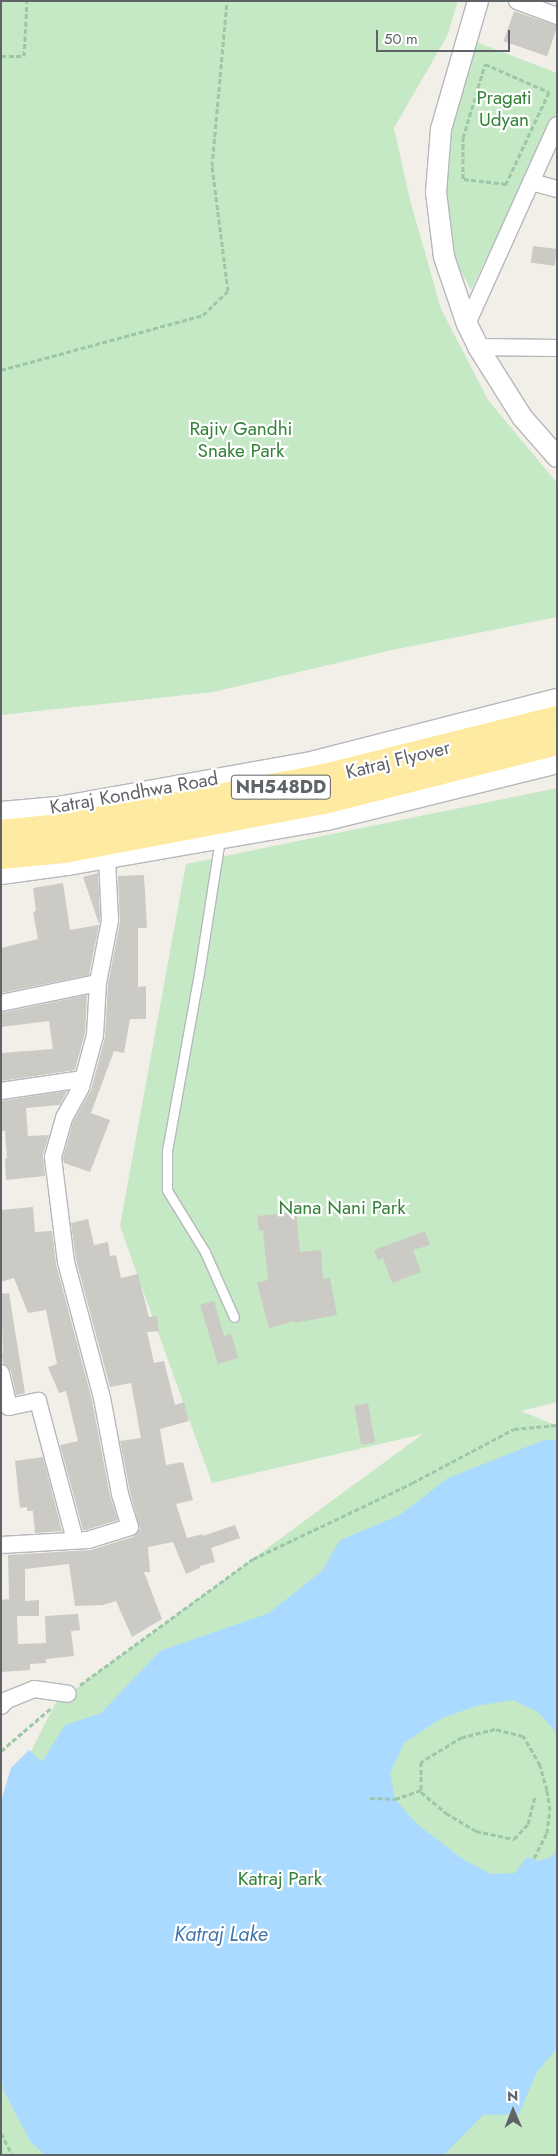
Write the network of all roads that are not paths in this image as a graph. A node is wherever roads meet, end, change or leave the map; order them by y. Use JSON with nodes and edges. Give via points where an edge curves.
{"nodes":[{"id":1,"x":478,"y":1,"type":"edge"},
{"id":2,"x":517,"y":1,"type":"edge"},
{"id":3,"x":557,"y":16,"type":"edge"},
{"id":4,"x":557,"y":126,"type":"edge"},
{"id":5,"x":531,"y":182,"type":"junction"},
{"id":6,"x":557,"y":189,"type":"edge"},
{"id":7,"x":467,"y":324,"type":"junction"},
{"id":8,"x":478,"y":347,"type":"junction"},
{"id":9,"x":557,"y":348,"type":"edge"},
{"id":10,"x":557,"y":457,"type":"edge"},
{"id":11,"x":557,"y":699,"type":"edge"},
{"id":12,"x":557,"y":720,"type":"edge"},
{"id":13,"x":557,"y":741,"type":"edge"},
{"id":14,"x":557,"y":763,"type":"edge"},
{"id":15,"x":1,"y":812,"type":"edge"},
{"id":16,"x":1,"y":834,"type":"edge"},
{"id":17,"x":220,"y":838,"type":"junction"},
{"id":18,"x":1,"y":855,"type":"edge"},
{"id":19,"x":107,"y":858,"type":"junction"},
{"id":20,"x":1,"y":874,"type":"edge"},
{"id":21,"x":98,"y":983,"type":"junction"},
{"id":22,"x":1,"y":1003,"type":"edge"},
{"id":23,"x":83,"y":1079,"type":"junction"},
{"id":24,"x":1,"y":1091,"type":"edge"},
{"id":25,"x":234,"y":1317,"type":"dead end"},
{"id":26,"x":1,"y":1373,"type":"edge"},
{"id":27,"x":75,"y":1540,"type":"junction"},
{"id":28,"x":1,"y":1545,"type":"edge"},
{"id":29,"x":68,"y":1694,"type":"dead end"},
{"id":30,"x":1,"y":1706,"type":"edge"}],
"edges":[{"from":1,"to":7,"type":"street","via":[[441,128],[436,192],[444,257]]},
{"from":2,"to":3,"type":"street"},
{"from":4,"to":5,"type":"street"},
{"from":5,"to":6,"type":"street"},
{"from":5,"to":7,"type":"street"},
{"from":7,"to":8,"type":"street"},
{"from":8,"to":9,"type":"street"},
{"from":8,"to":10,"type":"street","via":[[522,417]]},
{"from":11,"to":15,"type":"street","name":"Katraj Kondhwa Road","via":[[315,760],[58,807]]},
{"from":12,"to":16,"type":"highway","name":"Katraj Flyover","number":"NH548DD","via":[[320,779],[60,828]]},
{"from":13,"to":18,"type":"highway","name":"Katraj Flyover","number":"NH548DD","via":[[324,800],[64,849]]},
{"from":14,"to":17,"type":"street","via":[[327,820]]},
{"from":17,"to":19,"type":"street"},
{"from":17,"to":25,"type":"lane","via":[[167,1151],[167,1190],[205,1252]]},
{"from":19,"to":20,"type":"street"},
{"from":19,"to":21,"type":"street","via":[[110,920]]},
{"from":21,"to":22,"type":"street"},
{"from":21,"to":23,"type":"street","via":[[95,1034]]},
{"from":23,"to":24,"type":"street"},
{"from":23,"to":27,"type":"street","via":[[64,1118],[53,1157],[66,1262],[102,1398],[120,1494],[130,1527],[88,1540]]},
{"from":26,"to":27,"type":"street","via":[[8,1407],[38,1401]]},
{"from":27,"to":28,"type":"street"},
{"from":29,"to":30,"type":"street","via":[[34,1689],[7,1700]]}]}
